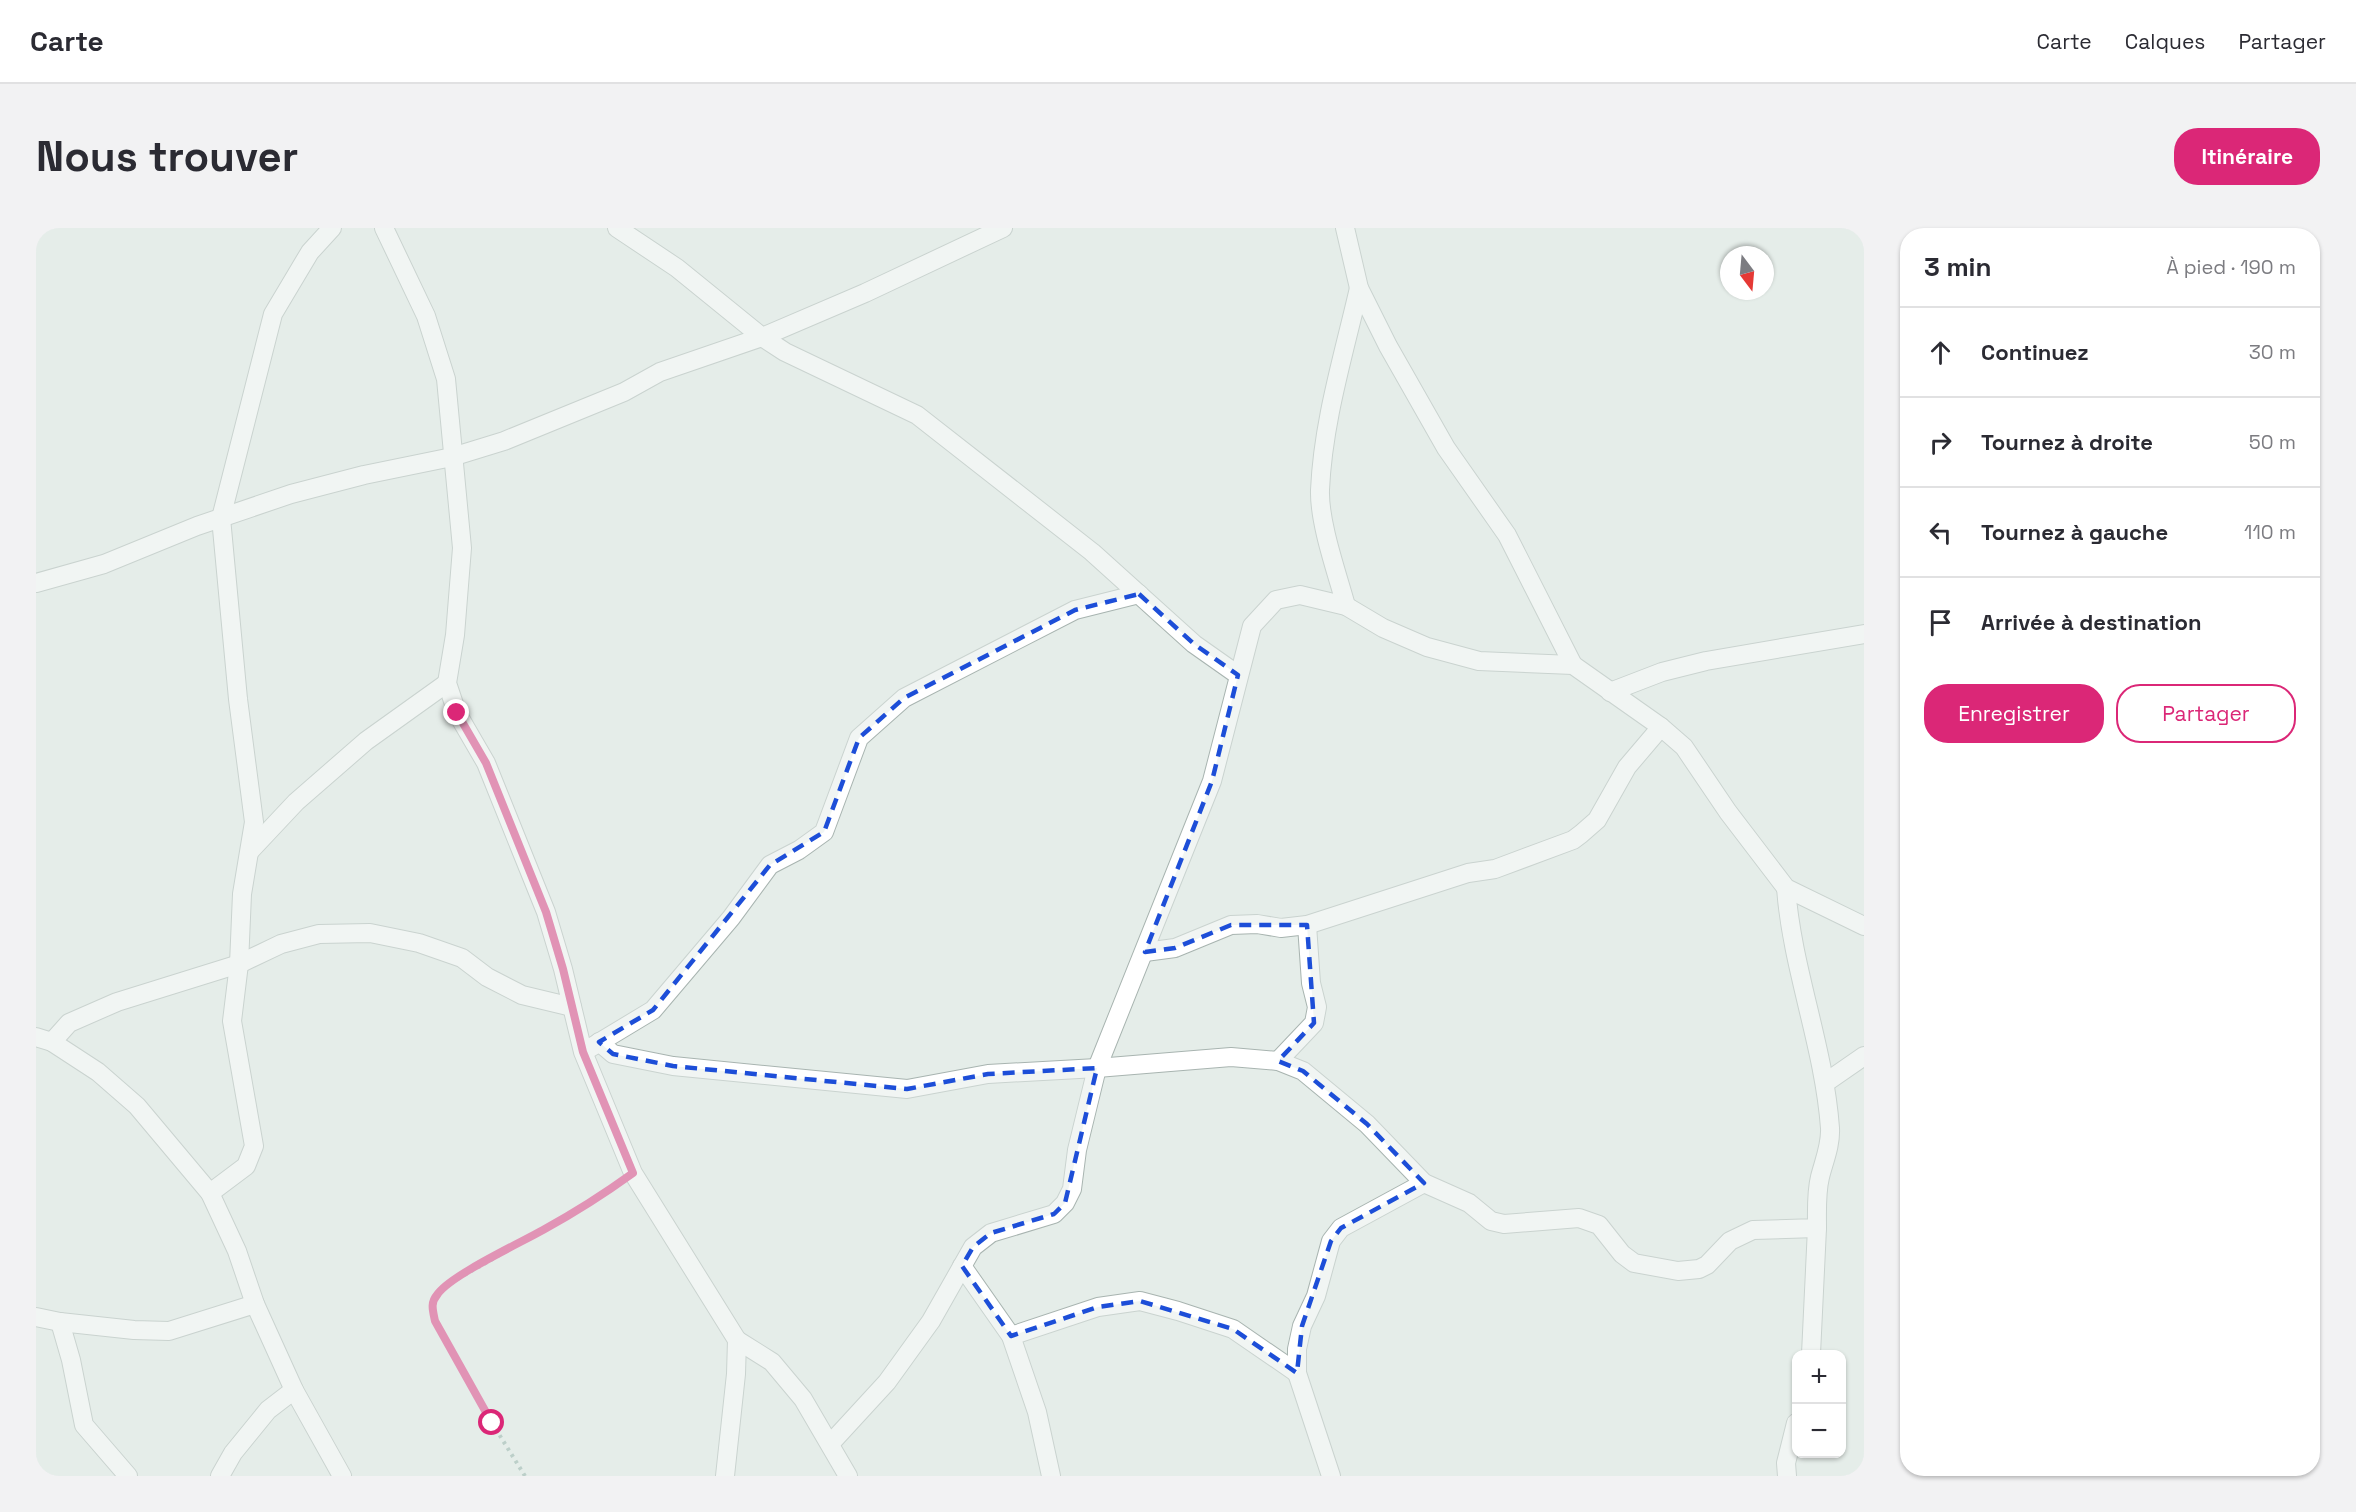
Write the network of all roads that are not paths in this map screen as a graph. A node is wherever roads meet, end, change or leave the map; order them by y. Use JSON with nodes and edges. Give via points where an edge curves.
{"nodes":[{"id":1,"x":332,"y":228,"type":"edge"},
{"id":2,"x":384,"y":228,"type":"edge"},
{"id":3,"x":617,"y":228,"type":"edge"},
{"id":4,"x":1003,"y":228,"type":"edge"},
{"id":5,"x":1345,"y":228,"type":"edge"},
{"id":6,"x":1359,"y":288,"type":"junction"},
{"id":7,"x":762,"y":337,"type":"junction"},
{"id":8,"x":452,"y":457,"type":"junction"},
{"id":9,"x":221,"y":518,"type":"junction"},
{"id":10,"x":36,"y":583,"type":"edge"},
{"id":11,"x":1139,"y":594,"type":"junction"},
{"id":12,"x":1346,"y":606,"type":"junction"},
{"id":13,"x":1864,"y":634,"type":"edge"},
{"id":14,"x":1573,"y":666,"type":"junction"},
{"id":15,"x":1238,"y":675,"type":"junction"},
{"id":16,"x":447,"y":683,"type":"junction"},
{"id":17,"x":1610,"y":692,"type":"junction"},
{"id":18,"x":1661,"y":727,"type":"junction"},
{"id":19,"x":250,"y":851,"type":"junction"},
{"id":20,"x":1786,"y":888,"type":"junction"},
{"id":21,"x":1307,"y":925,"type":"junction"},
{"id":22,"x":1864,"y":926,"type":"edge"},
{"id":23,"x":1145,"y":952,"type":"junction"},
{"id":24,"x":239,"y":964,"type":"junction"},
{"id":25,"x":572,"y":1007,"type":"junction"},
{"id":26,"x":44,"y":1040,"type":"edge"},
{"id":27,"x":599,"y":1042,"type":"junction"},
{"id":28,"x":583,"y":1052,"type":"junction"},
{"id":29,"x":1864,"y":1056,"type":"edge"},
{"id":30,"x":1278,"y":1061,"type":"junction"},
{"id":31,"x":1097,"y":1068,"type":"junction"},
{"id":32,"x":1826,"y":1083,"type":"junction"},
{"id":33,"x":1424,"y":1184,"type":"junction"},
{"id":34,"x":210,"y":1193,"type":"junction"},
{"id":35,"x":1817,"y":1228,"type":"junction"},
{"id":36,"x":962,"y":1266,"type":"junction"},
{"id":37,"x":255,"y":1304,"type":"junction"},
{"id":38,"x":36,"y":1317,"type":"edge"},
{"id":39,"x":60,"y":1322,"type":"junction"},
{"id":40,"x":1011,"y":1336,"type":"junction"},
{"id":41,"x":737,"y":1340,"type":"junction"},
{"id":42,"x":1811,"y":1350,"type":"edge"},
{"id":43,"x":1297,"y":1373,"type":"junction"},
{"id":44,"x":294,"y":1390,"type":"junction"},
{"id":45,"x":1792,"y":1441,"type":"edge"},
{"id":46,"x":830,"y":1444,"type":"junction"},
{"id":47,"x":128,"y":1476,"type":"edge"},
{"id":48,"x":220,"y":1476,"type":"edge"},
{"id":49,"x":342,"y":1476,"type":"edge"},
{"id":50,"x":726,"y":1476,"type":"edge"},
{"id":51,"x":848,"y":1476,"type":"edge"},
{"id":52,"x":1051,"y":1476,"type":"edge"},
{"id":53,"x":1331,"y":1476,"type":"edge"},
{"id":54,"x":1787,"y":1476,"type":"edge"}],
"edges":[{"from":1,"to":9,"type":"street","via":[[310,252],[273,314]]},
{"from":2,"to":8,"type":"street","via":[[426,316],[446,379]]},
{"from":3,"to":7,"type":"street","via":[[677,268]]},
{"from":4,"to":7,"type":"street"},
{"from":5,"to":6,"type":"street"},
{"from":6,"to":12,"type":"street","via":[[1330,413],[1320,492],[1328,542]]},
{"from":6,"to":14,"type":"street","via":[[1440,438],[1507,535]]},
{"from":7,"to":8,"type":"street","via":[[660,372],[565,417]]},
{"from":7,"to":11,"type":"street","via":[[917,415],[1092,552]]},
{"from":8,"to":9,"type":"street","via":[[291,494]]},
{"from":8,"to":16,"type":"street","via":[[462,548]]},
{"from":9,"to":10,"type":"street","via":[[104,564]]},
{"from":9,"to":19,"type":"street","via":[[254,822]]},
{"from":11,"to":15,"type":"street","via":[[1194,644]]},
{"from":11,"to":27,"type":"street","via":[[1075,610],[904,698],[859,738],[824,832],[770,865],[653,1010]]},
{"from":12,"to":14,"type":"street","via":[[1383,628],[1479,661]]},
{"from":12,"to":15,"type":"street","via":[[1300,595],[1276,600],[1252,626]]},
{"from":13,"to":17,"type":"street","via":[[1706,661],[1662,672]]},
{"from":14,"to":17,"type":"street"},
{"from":15,"to":23,"type":"street","via":[[1212,781]]},
{"from":16,"to":19,"type":"street","via":[[366,741],[296,802]]},
{"from":16,"to":25,"type":"street","via":[[457,713],[486,763],[546,912]]},
{"from":17,"to":18,"type":"street"},
{"from":18,"to":20,"type":"street","via":[[1684,747]]},
{"from":18,"to":21,"type":"street","via":[[1627,767],[1597,820],[1573,840],[1495,869],[1468,873]]},
{"from":19,"to":24,"type":"street","via":[[242,894]]},
{"from":20,"to":22,"type":"street"},
{"from":20,"to":32,"type":"street","via":[[1789,926]]},
{"from":21,"to":23,"type":"street","via":[[1231,925],[1175,948]]},
{"from":21,"to":30,"type":"street","via":[[1311,983],[1317,1007],[1314,1023]]},
{"from":23,"to":31,"type":"street"},
{"from":24,"to":25,"type":"street","via":[[281,944],[319,934],[370,933],[462,958],[487,977],[522,995]]},
{"from":24,"to":26,"type":"street","via":[[117,1002],[69,1023]]},
{"from":24,"to":34,"type":"street","via":[[232,1022],[254,1146],[246,1166]]},
{"from":25,"to":28,"type":"street"},
{"from":26,"to":34,"type":"street","via":[[98,1072],[137,1106]]},
{"from":27,"to":28,"type":"street"},
{"from":27,"to":31,"type":"street","via":[[613,1054],[673,1066],[907,1089],[988,1074]]},
{"from":28,"to":41,"type":"street","via":[[633,1173]]},
{"from":29,"to":32,"type":"street"},
{"from":30,"to":31,"type":"street","via":[[1231,1057]]},
{"from":30,"to":33,"type":"street","via":[[1303,1071],[1367,1124]]},
{"from":31,"to":36,"type":"street","via":[[1072,1189],[1065,1203],[1054,1214],[991,1233],[973,1247]]},
{"from":32,"to":35,"type":"street","via":[[1831,1131],[1819,1179]]},
{"from":33,"to":35,"type":"street","via":[[1469,1203],[1491,1221],[1504,1224],[1579,1218],[1599,1225],[1634,1263],[1678,1271],[1707,1265],[1730,1241],[1753,1230]]},
{"from":33,"to":43,"type":"street","via":[[1341,1227],[1331,1241],[1316,1296],[1302,1326]]},
{"from":34,"to":37,"type":"street","via":[[237,1251]]},
{"from":35,"to":42,"type":"street"},
{"from":36,"to":40,"type":"street"},
{"from":36,"to":46,"type":"street","via":[[931,1321],[887,1382]]},
{"from":37,"to":39,"type":"street","via":[[169,1331]]},
{"from":37,"to":44,"type":"street"},
{"from":38,"to":39,"type":"street"},
{"from":39,"to":47,"type":"street","via":[[84,1425]]},
{"from":40,"to":43,"type":"street","via":[[1098,1307],[1140,1301],[1233,1329]]},
{"from":40,"to":52,"type":"street","via":[[1037,1412]]},
{"from":41,"to":46,"type":"street","via":[[772,1362],[803,1399]]},
{"from":41,"to":50,"type":"street"},
{"from":43,"to":53,"type":"street"},
{"from":44,"to":48,"type":"street","via":[[268,1410],[233,1453]]},
{"from":44,"to":49,"type":"street"},
{"from":45,"to":54,"type":"street"},
{"from":46,"to":51,"type":"street"}]}
